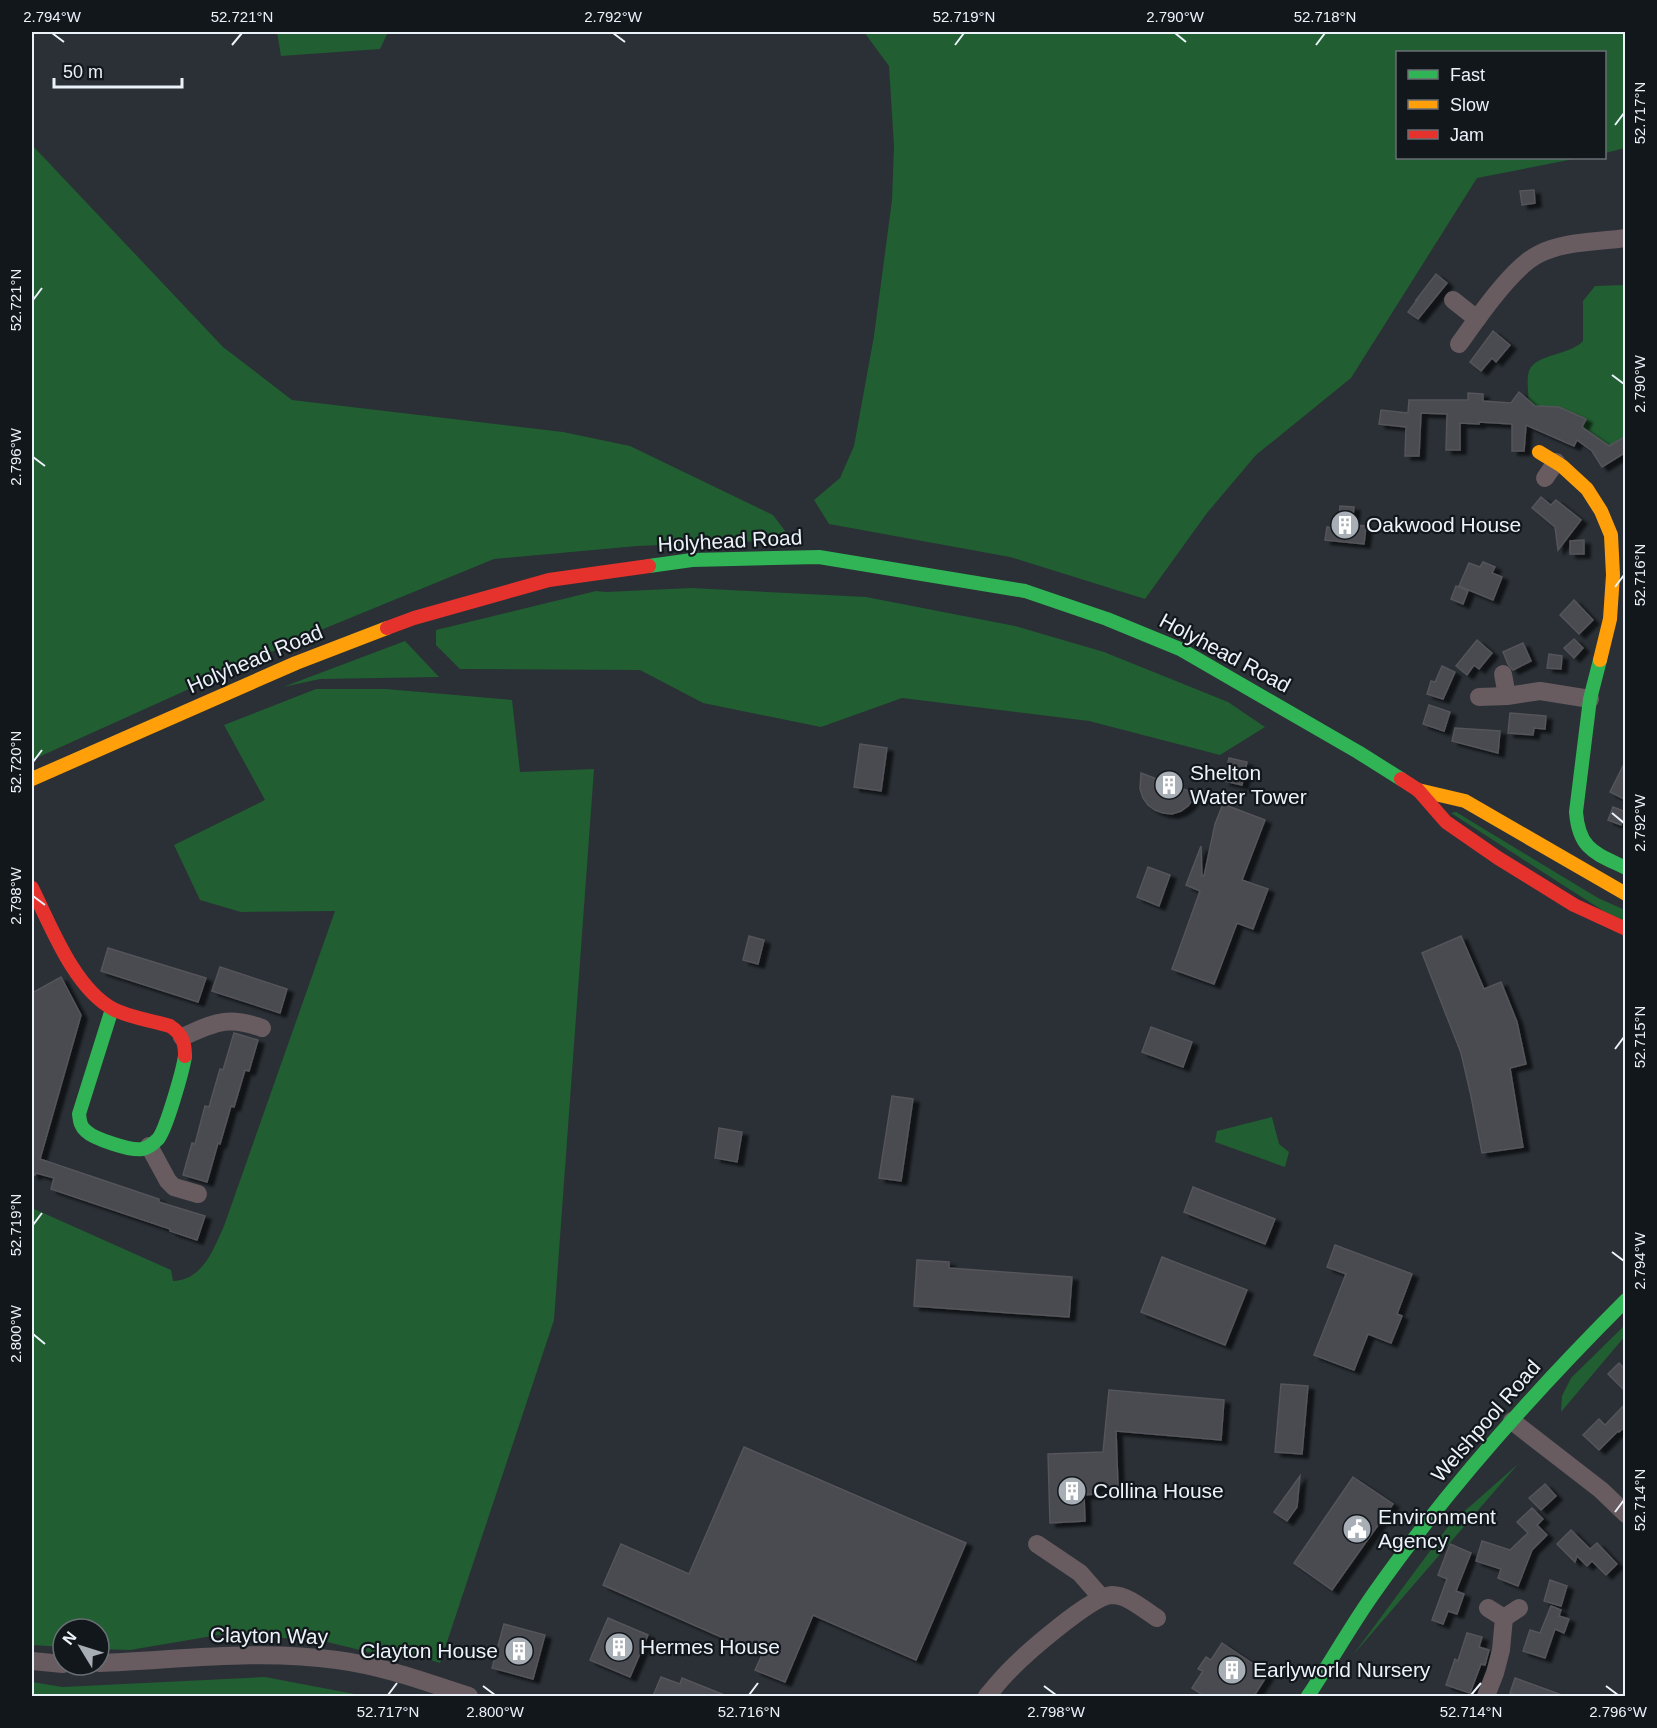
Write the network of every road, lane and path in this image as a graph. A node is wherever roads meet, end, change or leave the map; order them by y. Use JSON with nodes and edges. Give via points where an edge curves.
{"nodes":[{"id":1,"x":1626,"y":238,"type":"edge"},
{"id":2,"x":1453,"y":300,"type":"dead end"},
{"id":3,"x":1477,"y":319,"type":"junction"},
{"id":4,"x":1459,"y":344,"type":"dead end"},
{"id":5,"x":1539,"y":452,"type":"dead end"},
{"id":6,"x":1556,"y":462,"type":"junction"},
{"id":7,"x":1545,"y":478,"type":"dead end"},
{"id":8,"x":1503,"y":674,"type":"dead end"},
{"id":9,"x":1507,"y":696,"type":"junction"},
{"id":10,"x":1479,"y":697,"type":"dead end"},
{"id":11,"x":1590,"y":699,"type":"junction"},
{"id":12,"x":32,"y":779,"type":"edge"},
{"id":13,"x":1418,"y":790,"type":"junction"},
{"id":14,"x":1626,"y":868,"type":"edge"},
{"id":15,"x":32,"y":888,"type":"edge"},
{"id":16,"x":1626,"y":894,"type":"edge"},
{"id":17,"x":1626,"y":929,"type":"edge"},
{"id":18,"x":112,"y":1009,"type":"junction"},
{"id":19,"x":262,"y":1028,"type":"dead end"},
{"id":20,"x":182,"y":1037,"type":"junction"},
{"id":21,"x":149,"y":1146,"type":"junction"},
{"id":22,"x":198,"y":1194,"type":"dead end"},
{"id":23,"x":1626,"y":1300,"type":"edge"},
{"id":24,"x":1512,"y":1421,"type":"junction"},
{"id":25,"x":1626,"y":1514,"type":"edge"},
{"id":26,"x":1037,"y":1544,"type":"dead end"},
{"id":27,"x":1101,"y":1597,"type":"junction"},
{"id":28,"x":1488,"y":1608,"type":"dead end"},
{"id":29,"x":1157,"y":1618,"type":"dead end"},
{"id":30,"x":32,"y":1661,"type":"edge"},
{"id":31,"x":51,"y":1663,"type":"edge"},
{"id":32,"x":111,"y":1663,"type":"edge"},
{"id":33,"x":469,"y":1696,"type":"edge"},
{"id":34,"x":987,"y":1696,"type":"edge"},
{"id":35,"x":1308,"y":1696,"type":"edge"},
{"id":36,"x":1486,"y":1696,"type":"edge"}],
"edges":[{"from":1,"to":3,"type":"street","via":[[1567,245],[1539,254],[1515,273]]},
{"from":2,"to":3,"type":"street"},
{"from":3,"to":4,"type":"street"},
{"from":5,"to":6,"type":"main road"},
{"from":6,"to":7,"type":"street"},
{"from":6,"to":11,"type":"main road","via":[[1587,489],[1611,536],[1610,620]]},
{"from":8,"to":9,"type":"street"},
{"from":9,"to":10,"type":"street"},
{"from":9,"to":11,"type":"street","via":[[1540,691]]},
{"from":11,"to":14,"type":"main road","via":[[1576,827],[1585,846]]},
{"from":12,"to":13,"type":"main road","name":"Holyhead Road","via":[[296,663],[414,618],[540,582],[692,560],[819,557],[1025,591],[1107,619],[1180,649]]},
{"from":13,"to":16,"type":"main road","name":"Holyhead Road","via":[[1465,801]]},
{"from":13,"to":17,"type":"main road","name":"Holyhead Road","via":[[1446,822],[1498,858],[1574,905]]},
{"from":15,"to":18,"type":"main road","via":[[80,978],[91,994]]},
{"from":18,"to":20,"type":"main road","via":[[170,1026]]},
{"from":18,"to":21,"type":"main road","via":[[83,1097],[80,1123],[96,1137],[127,1147]]},
{"from":19,"to":20,"type":"street","via":[[233,1020]]},
{"from":20,"to":21,"type":"main road","via":[[185,1058],[172,1103],[161,1135]]},
{"from":21,"to":22,"type":"street","via":[[174,1187]]},
{"from":23,"to":24,"type":"main road","name":"Welshpool Road","via":[[1584,1340]]},
{"from":24,"to":25,"type":"street"},
{"from":24,"to":35,"type":"main road","name":"Welshpool Road","via":[[1381,1584]]},
{"from":26,"to":27,"type":"street","via":[[1073,1568]]},
{"from":27,"to":29,"type":"street","via":[[1126,1598]]},
{"from":27,"to":34,"type":"street","via":[[1008,1671]]},
{"from":28,"to":36,"type":"street","via":[[1511,1613]]},
{"from":30,"to":31,"type":"street"},
{"from":32,"to":33,"type":"street","name":"Clayton Way","via":[[282,1655],[338,1660],[406,1674]]}]}
